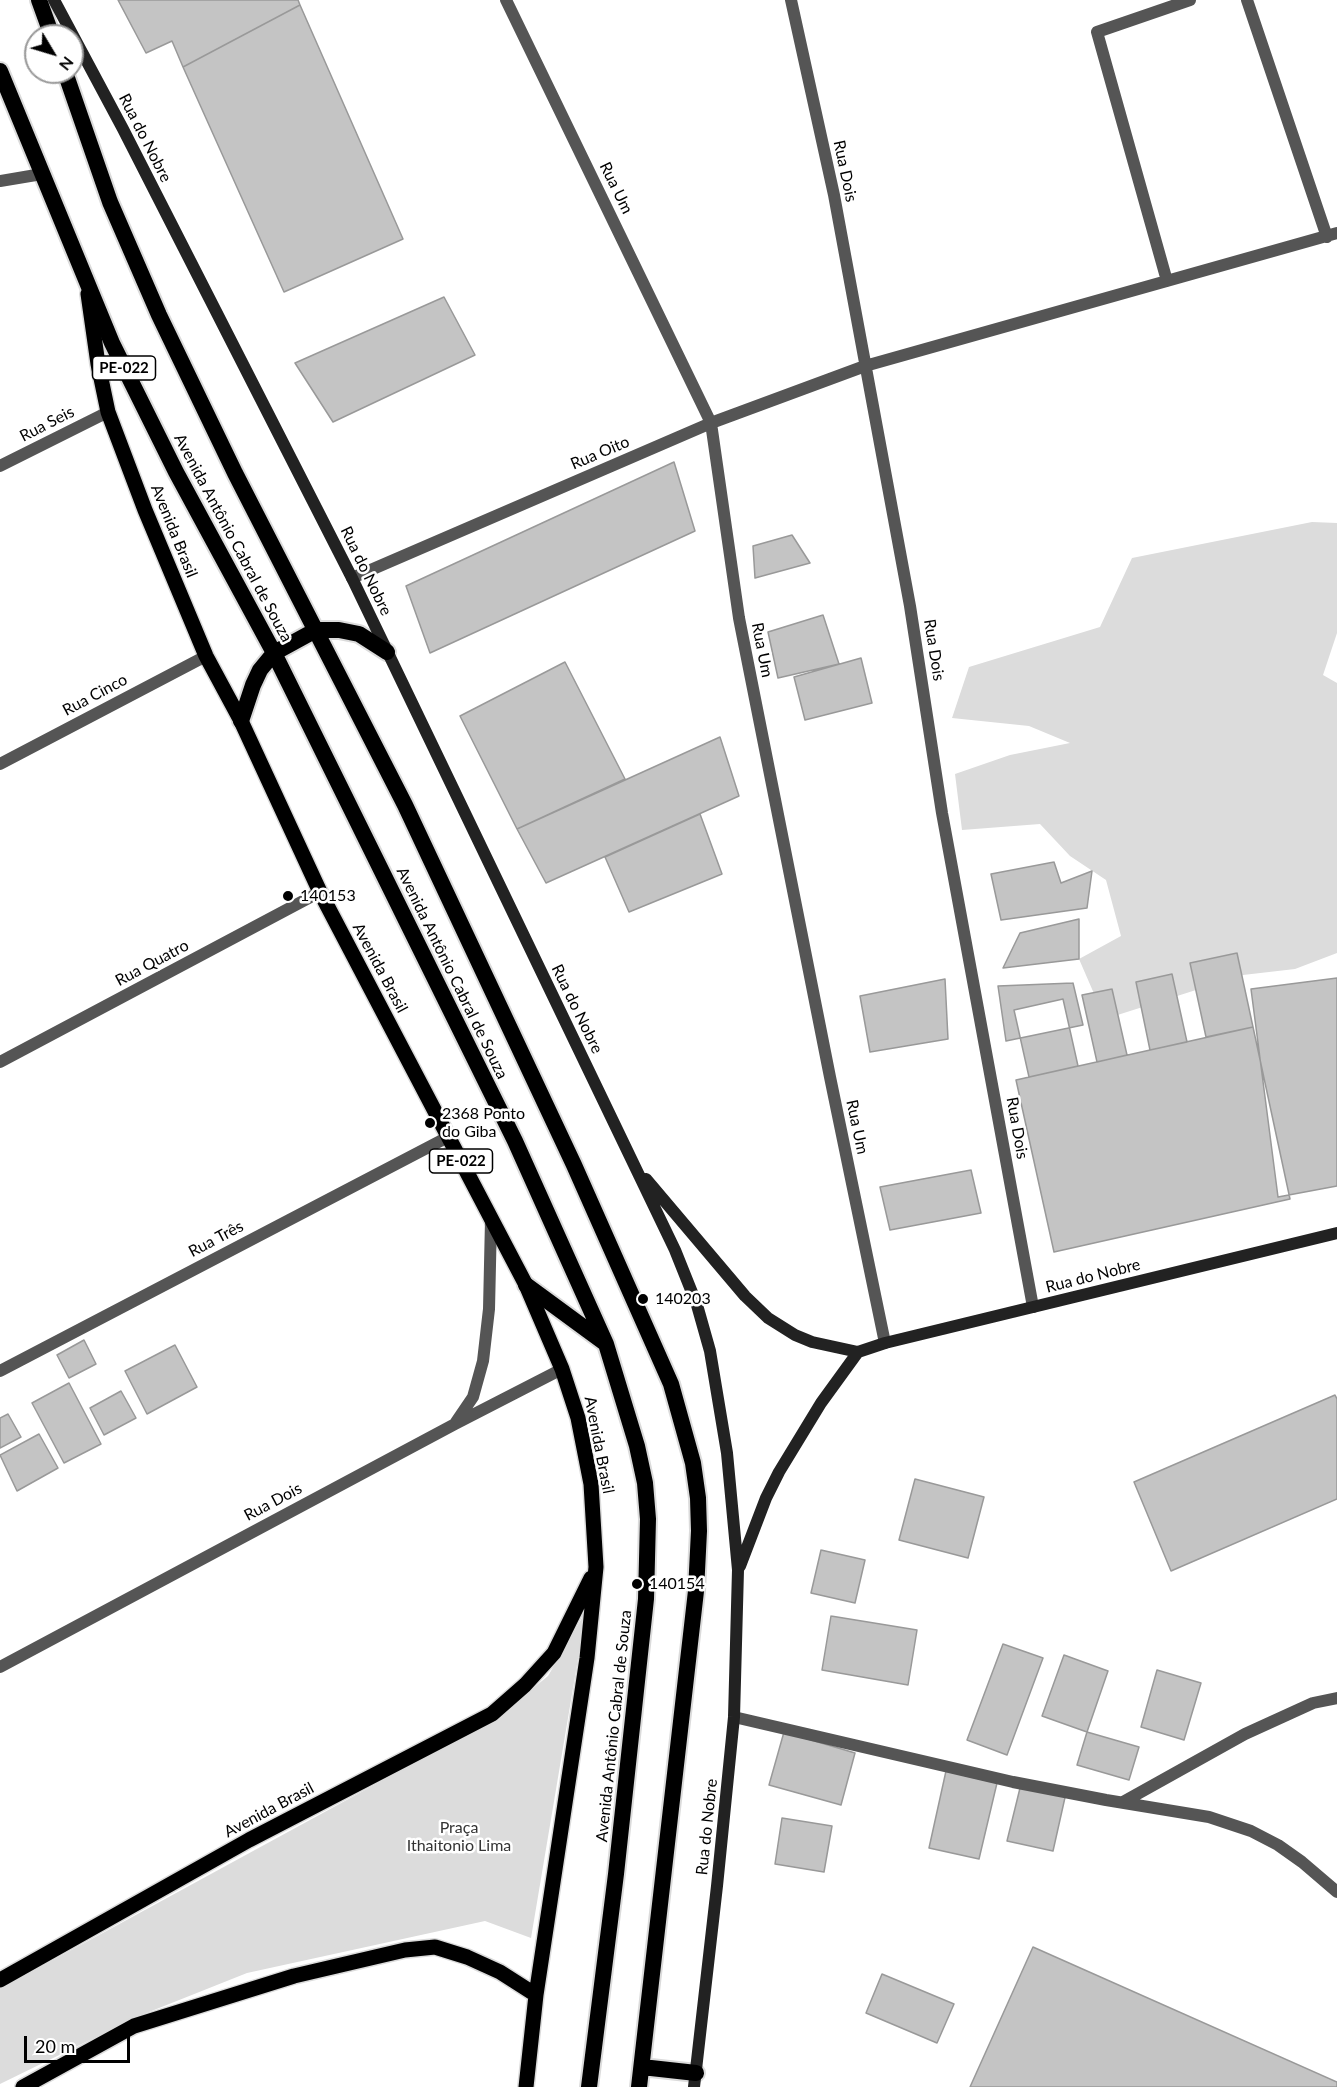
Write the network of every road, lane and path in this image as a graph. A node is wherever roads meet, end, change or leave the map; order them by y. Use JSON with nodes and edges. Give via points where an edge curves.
{"nodes":[{"id":1,"x":39,"y":0,"type":"edge"},
{"id":2,"x":54,"y":0,"type":"edge"},
{"id":3,"x":506,"y":0,"type":"edge"},
{"id":4,"x":791,"y":0,"type":"edge"},
{"id":5,"x":1190,"y":0,"type":"edge"},
{"id":6,"x":1247,"y":0,"type":"edge"},
{"id":7,"x":48,"y":24,"type":"edge"},
{"id":8,"x":0,"y":71,"type":"edge"},
{"id":9,"x":69,"y":84,"type":"edge"},
{"id":10,"x":42,"y":174,"type":"junction"},
{"id":11,"x":0,"y":180,"type":"edge"},
{"id":12,"x":1332,"y":235,"type":"edge"},
{"id":13,"x":1167,"y":281,"type":"junction"},
{"id":14,"x":87,"y":285,"type":"junction"},
{"id":15,"x":865,"y":366,"type":"junction"},
{"id":16,"x":108,"y":412,"type":"junction"},
{"id":17,"x":711,"y":423,"type":"junction"},
{"id":18,"x":0,"y":466,"type":"edge"},
{"id":19,"x":352,"y":578,"type":"junction"},
{"id":20,"x":316,"y":630,"type":"junction"},
{"id":21,"x":387,"y":652,"type":"junction"},
{"id":22,"x":274,"y":653,"type":"junction"},
{"id":23,"x":206,"y":656,"type":"junction"},
{"id":24,"x":241,"y":721,"type":"junction"},
{"id":25,"x":0,"y":764,"type":"edge"},
{"id":26,"x":320,"y":892,"type":"junction"},
{"id":27,"x":0,"y":1062,"type":"edge"},
{"id":28,"x":448,"y":1137,"type":"junction"},
{"id":29,"x":634,"y":1165,"type":"junction"},
{"id":30,"x":491,"y":1220,"type":"junction"},
{"id":31,"x":1337,"y":1233,"type":"edge"},
{"id":32,"x":526,"y":1285,"type":"junction"},
{"id":33,"x":1033,"y":1307,"type":"junction"},
{"id":34,"x":885,"y":1343,"type":"junction"},
{"id":35,"x":606,"y":1344,"type":"junction"},
{"id":36,"x":858,"y":1352,"type":"junction"},
{"id":37,"x":562,"y":1370,"type":"junction"},
{"id":38,"x":0,"y":1371,"type":"edge"},
{"id":39,"x":455,"y":1424,"type":"junction"},
{"id":40,"x":596,"y":1567,"type":"junction"},
{"id":41,"x":738,"y":1570,"type":"junction"},
{"id":42,"x":0,"y":1667,"type":"edge"},
{"id":43,"x":1337,"y":1698,"type":"edge"},
{"id":44,"x":734,"y":1717,"type":"junction"},
{"id":45,"x":1123,"y":1802,"type":"junction"},
{"id":46,"x":1337,"y":1892,"type":"edge"},
{"id":47,"x":0,"y":1980,"type":"edge"},
{"id":48,"x":536,"y":1995,"type":"junction"},
{"id":49,"x":642,"y":2067,"type":"junction"},
{"id":50,"x":695,"y":2080,"type":"edge"},
{"id":51,"x":23,"y":2087,"type":"edge"},
{"id":52,"x":525,"y":2087,"type":"edge"},
{"id":53,"x":590,"y":2087,"type":"edge"},
{"id":54,"x":639,"y":2087,"type":"edge"}],
"edges":[{"from":1,"to":7,"type":"highway"},
{"from":2,"to":19,"type":"main road","name":"Rua do Nobre"},
{"from":3,"to":17,"type":"street","name":"Rua Um"},
{"from":4,"to":15,"type":"street","name":"Rua Dois","via":[[834,195]]},
{"from":5,"to":13,"type":"street","via":[[1096,32]]},
{"from":6,"to":12,"type":"street"},
{"from":8,"to":10,"type":"highway","name":"Avenida Antônio Cabral de Souza","number":"PE-022"},
{"from":9,"to":20,"type":"highway","name":"Avenida Antônio Cabral de Souza","number":"PE-022","via":[[110,202],[159,315]]},
{"from":10,"to":11,"type":"street"},
{"from":10,"to":14,"type":"highway","name":"Avenida Antônio Cabral de Souza","number":"PE-022"},
{"from":12,"to":13,"type":"street","name":"Rua Oito"},
{"from":13,"to":15,"type":"street","name":"Rua Oito"},
{"from":14,"to":16,"type":"main road","name":"Avenida Brasil","number":"PE-022"},
{"from":14,"to":22,"type":"highway","name":"Avenida Antônio Cabral de Souza","number":"PE-022","via":[[176,472]]},
{"from":15,"to":17,"type":"street","name":"Rua Oito"},
{"from":15,"to":33,"type":"street","name":"Rua Dois"},
{"from":16,"to":18,"type":"street","name":"Rua Seis"},
{"from":16,"to":23,"type":"main road","name":"Avenida Brasil","number":"PE-022"},
{"from":17,"to":19,"type":"street","name":"Rua Oito"},
{"from":17,"to":34,"type":"street","name":"Rua Um","via":[[739,618]]},
{"from":19,"to":21,"type":"main road","name":"Rua do Nobre"},
{"from":20,"to":21,"type":"highway","via":[[359,634]]},
{"from":20,"to":22,"type":"highway"},
{"from":20,"to":49,"type":"highway","name":"Avenida Antônio Cabral de Souza","number":"PE-022","via":[[405,805],[574,1165],[671,1384],[693,1463],[699,1531],[696,1590]]},
{"from":21,"to":29,"type":"main road","name":"Rua do Nobre"},
{"from":22,"to":24,"type":"highway","via":[[260,670]]},
{"from":22,"to":35,"type":"highway","name":"Avenida Antônio Cabral de Souza","number":"PE-022","via":[[515,1141]]},
{"from":23,"to":24,"type":"main road","name":"Avenida Brasil","number":"PE-022"},
{"from":23,"to":25,"type":"street","name":"Rua Cinco"},
{"from":24,"to":26,"type":"main road","name":"Avenida Brasil","number":"PE-022"},
{"from":26,"to":27,"type":"street","name":"Rua Quatro"},
{"from":26,"to":28,"type":"main road","name":"Avenida Brasil","number":"PE-022"},
{"from":28,"to":30,"type":"main road","name":"Avenida Brasil","number":"PE-022"},
{"from":28,"to":38,"type":"street","name":"Rua Três"},
{"from":29,"to":36,"type":"main road","name":"Rua do Nobre","via":[[768,1318],[812,1342]]},
{"from":29,"to":41,"type":"main road","name":"Rua do Nobre","via":[[675,1250],[710,1351],[727,1453]]},
{"from":30,"to":32,"type":"main road","name":"Avenida Brasil","number":"PE-022"},
{"from":30,"to":39,"type":"street","via":[[489,1309],[483,1361],[473,1396]]},
{"from":31,"to":33,"type":"main road","name":"Rua do Nobre"},
{"from":32,"to":35,"type":"highway"},
{"from":32,"to":37,"type":"main road","name":"Avenida Brasil","number":"PE-022"},
{"from":33,"to":34,"type":"main road","name":"Rua do Nobre"},
{"from":34,"to":36,"type":"main road","name":"Rua do Nobre"},
{"from":35,"to":53,"type":"highway","name":"Avenida Antônio Cabral de Souza","number":"PE-022","via":[[645,1483],[648,1553],[643,1634]]},
{"from":36,"to":41,"type":"main road","name":"Rua do Nobre","via":[[821,1403],[779,1473]]},
{"from":37,"to":39,"type":"street","name":"Rua Dois"},
{"from":37,"to":40,"type":"main road","name":"Avenida Brasil","number":"PE-022","via":[[578,1418],[591,1484]]},
{"from":39,"to":42,"type":"street","name":"Rua Dois"},
{"from":40,"to":47,"type":"main road","name":"Avenida Brasil","via":[[554,1653],[492,1714],[249,1840]]},
{"from":40,"to":48,"type":"main road","name":"Avenida Brasil","number":"PE-022","via":[[587,1658]]},
{"from":41,"to":44,"type":"main road","name":"Rua do Nobre"},
{"from":43,"to":45,"type":"street","via":[[1313,1703],[1245,1734]]},
{"from":44,"to":45,"type":"street","via":[[1013,1782]]},
{"from":44,"to":50,"type":"main road","name":"Rua do Nobre"},
{"from":45,"to":46,"type":"street","via":[[1209,1817],[1251,1831],[1302,1862]]},
{"from":48,"to":51,"type":"main road","via":[[467,1957],[435,1947],[405,1950],[294,1976],[134,2026]]},
{"from":48,"to":52,"type":"main road","name":"Avenida Brasil","number":"PE-022"},
{"from":49,"to":50,"type":"highway"},
{"from":49,"to":54,"type":"highway","name":"Avenida Antônio Cabral de Souza","number":"PE-022"}]}
